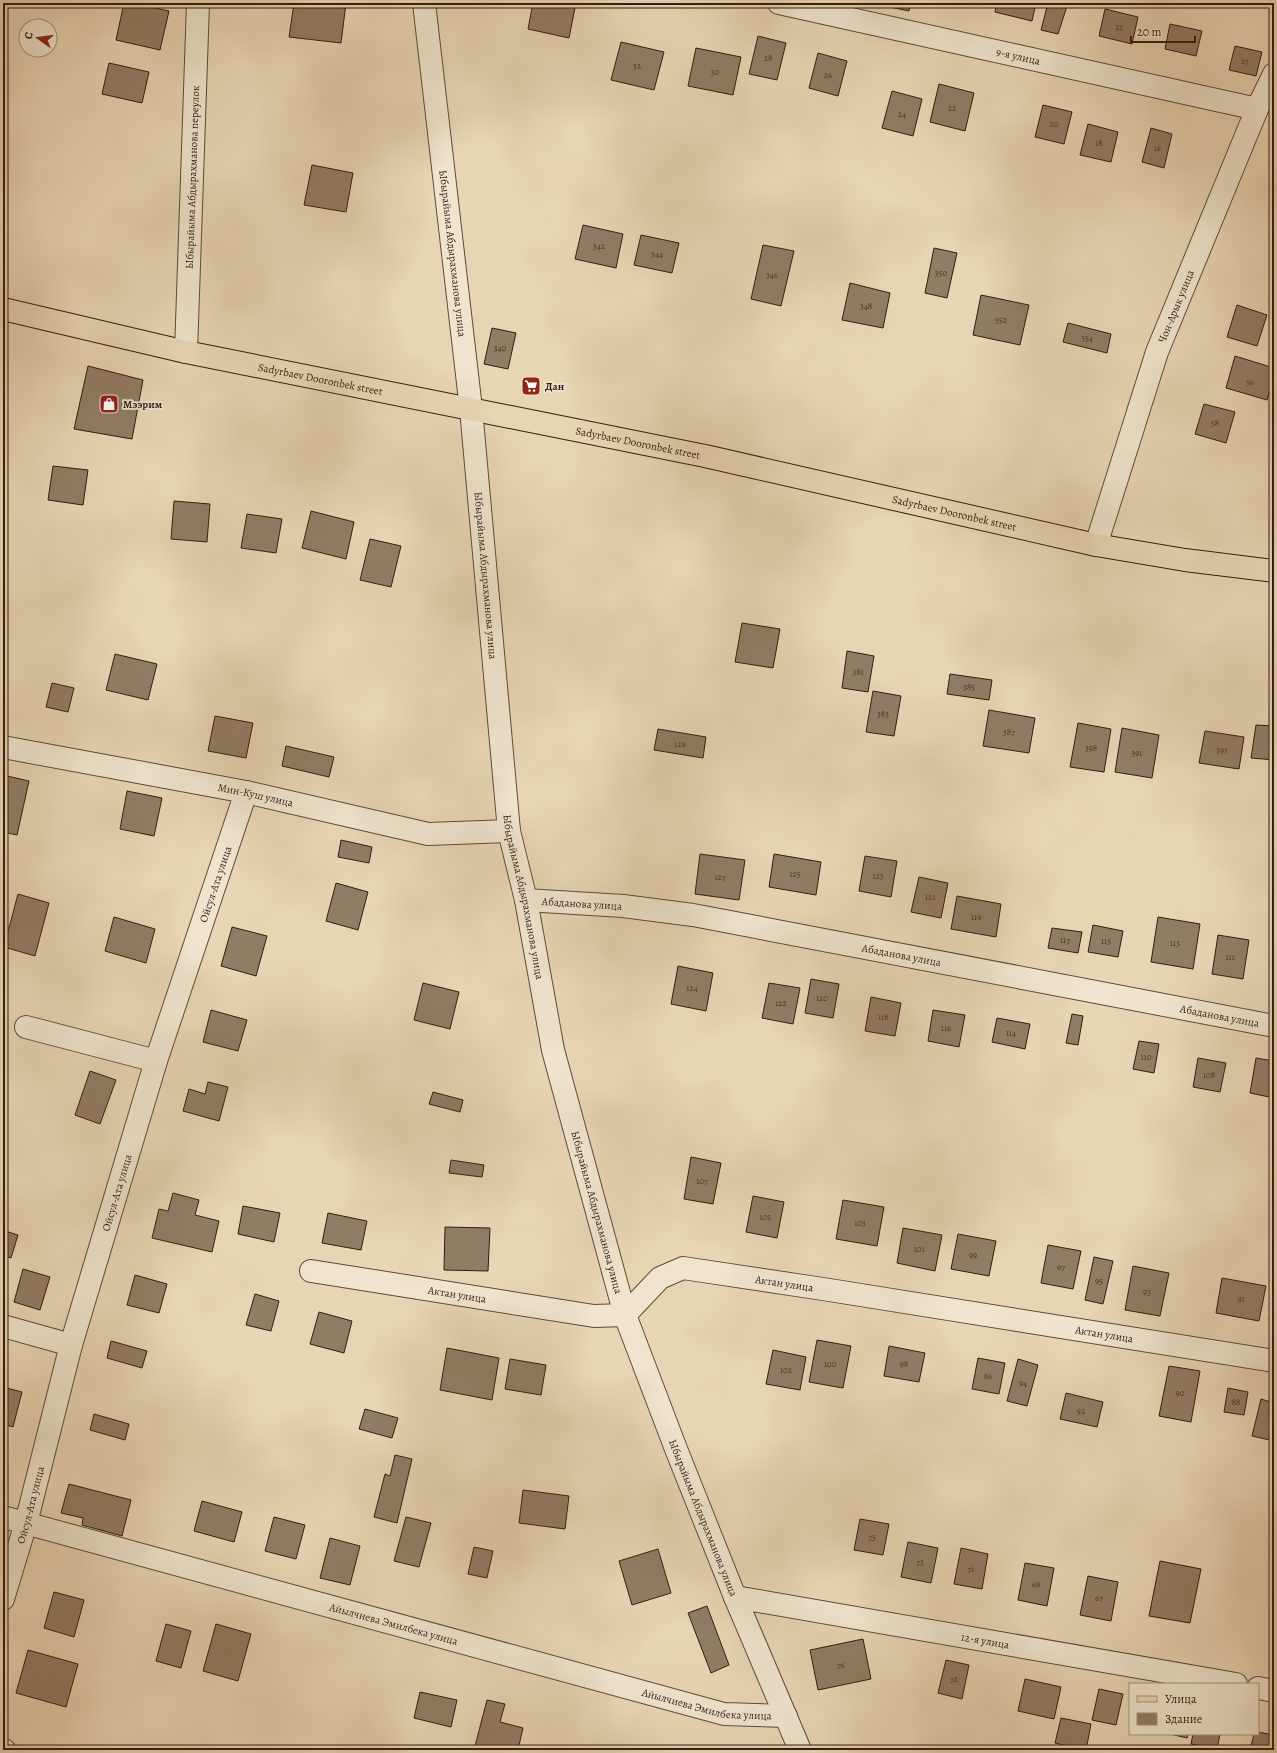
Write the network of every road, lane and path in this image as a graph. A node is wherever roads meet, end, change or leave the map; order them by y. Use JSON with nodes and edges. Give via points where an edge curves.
{"nodes":[{"id":1,"x":198,"y":3,"type":"edge"},
{"id":2,"x":424,"y":3,"type":"edge"},
{"id":3,"x":779,"y":3,"type":"edge"},
{"id":4,"x":1274,"y":74,"type":"edge"},
{"id":5,"x":1257,"y":109,"type":"junction"},
{"id":6,"x":3,"y":309,"type":"edge"},
{"id":7,"x":186,"y":352,"type":"junction"},
{"id":8,"x":471,"y":409,"type":"junction"},
{"id":9,"x":1096,"y":545,"type":"junction"},
{"id":10,"x":1274,"y":571,"type":"edge"},
{"id":11,"x":3,"y":747,"type":"edge"},
{"id":12,"x":246,"y":792,"type":"junction"},
{"id":13,"x":509,"y":831,"type":"junction"},
{"id":14,"x":526,"y":900,"type":"junction"},
{"id":15,"x":1274,"y":1026,"type":"edge"},
{"id":16,"x":26,"y":1027,"type":"dead end"},
{"id":17,"x":156,"y":1061,"type":"junction"},
{"id":18,"x":311,"y":1271,"type":"dead end"},
{"id":19,"x":625,"y":1315,"type":"junction"},
{"id":20,"x":3,"y":1326,"type":"edge"},
{"id":21,"x":71,"y":1345,"type":"junction"},
{"id":22,"x":1274,"y":1361,"type":"edge"},
{"id":23,"x":3,"y":1516,"type":"edge"},
{"id":24,"x":26,"y":1523,"type":"junction"},
{"id":25,"x":735,"y":1597,"type":"junction"},
{"id":26,"x":3,"y":1599,"type":"edge"},
{"id":27,"x":1230,"y":1683,"type":"edge"},
{"id":28,"x":1259,"y":1688,"type":"edge"},
{"id":29,"x":1274,"y":1691,"type":"edge"},
{"id":30,"x":786,"y":1716,"type":"junction"},
{"id":31,"x":800,"y":1750,"type":"edge"}],
"edges":[{"from":1,"to":7,"type":"street","name":"Ыбырайыма Абдырахманова переулок"},
{"from":2,"to":8,"type":"street","name":"Ыбырайыма Абдырахманова улица"},
{"from":3,"to":5,"type":"street","name":"9-я улица"},
{"from":4,"to":5,"type":"street","name":"Чон-Арык улица"},
{"from":5,"to":9,"type":"street","name":"Чон-Арык улица","via":[[1157,352]]},
{"from":6,"to":7,"type":"main road","name":"Sadyrbaev Dooronbek street"},
{"from":7,"to":8,"type":"main road","name":"Sadyrbaev Dooronbek street"},
{"from":8,"to":9,"type":"main road","name":"Sadyrbaev Dooronbek street","via":[[705,456]]},
{"from":8,"to":13,"type":"street","name":"Ыбырайыма Абдырахманова улица"},
{"from":9,"to":10,"type":"main road","name":"Sadyrbaev Dooronbek street"},
{"from":11,"to":12,"type":"street","name":"Мин-Куш улица"},
{"from":12,"to":13,"type":"street","name":"Мин-Куш улица","via":[[428,834]]},
{"from":12,"to":17,"type":"street","name":"Ойсул-Ата улица"},
{"from":13,"to":14,"type":"street","name":"Ыбырайыма Абдырахманова улица"},
{"from":14,"to":15,"type":"street","name":"Абаданова улица","via":[[623,906],[693,915]]},
{"from":14,"to":19,"type":"street","name":"Ыбырайыма Абдырахманова улица","via":[[553,1050]]},
{"from":16,"to":17,"type":"street"},
{"from":17,"to":21,"type":"street","name":"Ойсул-Ата улица"},
{"from":18,"to":19,"type":"street","name":"Актан улица","via":[[594,1316]]},
{"from":19,"to":22,"type":"street","name":"Актан улица","via":[[660,1278],[683,1268]]},
{"from":19,"to":25,"type":"street","name":"Ыбырайыма Абдырахманова улица"},
{"from":20,"to":21,"type":"street"},
{"from":21,"to":24,"type":"street","name":"Ойсул-Ата улица"},
{"from":23,"to":24,"type":"street","name":"Айылчиева Эмилбека улица"},
{"from":24,"to":26,"type":"street","name":"Ойсул-Ата улица"},
{"from":24,"to":30,"type":"street","name":"Айылчиева Эмилбека улица","via":[[724,1714]]},
{"from":25,"to":27,"type":"street","name":"12-я улица"},
{"from":25,"to":30,"type":"street","name":"Ыбырайыма Абдырахманова улица"},
{"from":28,"to":29,"type":"street"},
{"from":30,"to":31,"type":"street","name":"Ыбырайыма Абдырахманова улица"}]}
